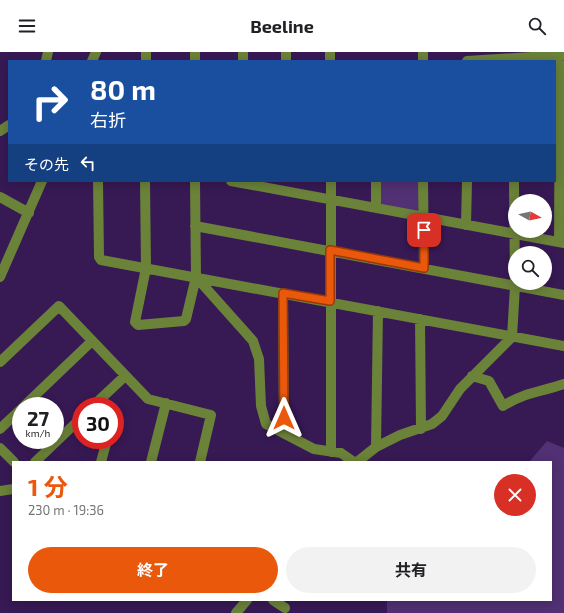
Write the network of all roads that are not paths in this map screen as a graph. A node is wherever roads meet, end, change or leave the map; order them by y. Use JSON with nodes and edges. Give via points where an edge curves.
{"nodes":[{"id":1,"x":562,"y":56,"type":"edge"},
{"id":2,"x":513,"y":57,"type":"edge"},
{"id":3,"x":479,"y":60,"type":"edge"},
{"id":4,"x":42,"y":182,"type":"edge"},
{"id":5,"x":98,"y":182,"type":"edge"},
{"id":6,"x":145,"y":182,"type":"edge"},
{"id":7,"x":195,"y":182,"type":"edge"},
{"id":8,"x":242,"y":182,"type":"edge"},
{"id":9,"x":331,"y":182,"type":"edge"},
{"id":10,"x":376,"y":182,"type":"edge"},
{"id":11,"x":423,"y":182,"type":"edge"},
{"id":12,"x":467,"y":182,"type":"edge"},
{"id":13,"x":514,"y":182,"type":"edge"},
{"id":14,"x":285,"y":186,"type":"edge"},
{"id":15,"x":514,"y":194,"type":"edge"},
{"id":16,"x":0,"y":197,"type":"edge"},
{"id":17,"x":331,"y":199,"type":"junction"},
{"id":18,"x":376,"y":208,"type":"junction"},
{"id":19,"x":29,"y":213,"type":"junction"},
{"id":20,"x":423,"y":217,"type":"junction"},
{"id":21,"x":466,"y":225,"type":"junction"},
{"id":22,"x":196,"y":226,"type":"junction"},
{"id":23,"x":508,"y":233,"type":"edge"},
{"id":24,"x":535,"y":238,"type":"edge"},
{"id":25,"x":562,"y":243,"type":"edge"},
{"id":26,"x":330,"y":250,"type":"junction"},
{"id":27,"x":146,"y":268,"type":"junction"},
{"id":28,"x":424,"y":268,"type":"junction"},
{"id":29,"x":0,"y":277,"type":"edge"},
{"id":30,"x":196,"y":277,"type":"junction"},
{"id":31,"x":508,"y":285,"type":"edge"},
{"id":32,"x":515,"y":290,"type":"edge"},
{"id":33,"x":537,"y":290,"type":"edge"},
{"id":34,"x":283,"y":293,"type":"junction"},
{"id":35,"x":564,"y":295,"type":"edge"},
{"id":36,"x":330,"y":301,"type":"junction"},
{"id":37,"x":378,"y":311,"type":"junction"},
{"id":38,"x":420,"y":319,"type":"junction"},
{"id":39,"x":512,"y":337,"type":"junction"},
{"id":40,"x":92,"y":341,"type":"junction"},
{"id":41,"x":564,"y":346,"type":"edge"},
{"id":42,"x":0,"y":362,"type":"edge"},
{"id":43,"x":125,"y":376,"type":"junction"},
{"id":44,"x":472,"y":376,"type":"junction"},
{"id":45,"x":564,"y":384,"type":"edge"},
{"id":46,"x":33,"y":397,"type":"edge"},
{"id":47,"x":103,"y":397,"type":"edge"},
{"id":48,"x":166,"y":403,"type":"junction"},
{"id":49,"x":12,"y":418,"type":"edge"},
{"id":50,"x":72,"y":427,"type":"edge"},
{"id":51,"x":421,"y":428,"type":"junction"},
{"id":52,"x":0,"y":429,"type":"edge"},
{"id":53,"x":284,"y":433,"type":"junction"},
{"id":54,"x":376,"y":447,"type":"junction"},
{"id":55,"x":0,"y":448,"type":"edge"},
{"id":56,"x":104,"y":449,"type":"edge"},
{"id":57,"x":331,"y":452,"type":"junction"},
{"id":58,"x":13,"y":461,"type":"edge"},
{"id":59,"x":36,"y":461,"type":"edge"},
{"id":60,"x":101,"y":461,"type":"edge"},
{"id":61,"x":151,"y":461,"type":"edge"},
{"id":62,"x":200,"y":461,"type":"edge"},
{"id":63,"x":353,"y":461,"type":"edge"},
{"id":64,"x":358,"y":461,"type":"edge"},
{"id":65,"x":12,"y":489,"type":"edge"},
{"id":66,"x":0,"y":491,"type":"edge"},
{"id":67,"x":246,"y":601,"type":"edge"},
{"id":68,"x":275,"y":601,"type":"edge"},
{"id":69,"x":285,"y":607,"type":"edge"},
{"id":70,"x":236,"y":613,"type":"edge"}],
"edges":[{"from":1,"to":2,"type":"street"},
{"from":1,"to":25,"type":"street"},
{"from":2,"to":3,"type":"street"},
{"from":4,"to":19,"type":"street"},
{"from":5,"to":27,"type":"street","via":[[99,257],[101,260]]},
{"from":6,"to":27,"type":"street"},
{"from":7,"to":22,"type":"street"},
{"from":8,"to":14,"type":"street"},
{"from":9,"to":17,"type":"street"},
{"from":10,"to":18,"type":"street"},
{"from":11,"to":20,"type":"street"},
{"from":12,"to":21,"type":"street"},
{"from":13,"to":15,"type":"street"},
{"from":14,"to":17,"type":"street"},
{"from":16,"to":19,"type":"street"},
{"from":17,"to":18,"type":"street"},
{"from":17,"to":26,"type":"street"},
{"from":18,"to":20,"type":"street"},
{"from":19,"to":29,"type":"street"},
{"from":20,"to":21,"type":"street"},
{"from":20,"to":28,"type":"street"},
{"from":21,"to":23,"type":"street"},
{"from":22,"to":26,"type":"street"},
{"from":22,"to":30,"type":"street"},
{"from":24,"to":25,"type":"street"},
{"from":26,"to":28,"type":"street"},
{"from":26,"to":36,"type":"street"},
{"from":27,"to":30,"type":"street"},
{"from":27,"to":30,"type":"street","via":[[135,322],[138,325],[184,321]]},
{"from":28,"to":31,"type":"street"},
{"from":30,"to":34,"type":"street"},
{"from":30,"to":53,"type":"street","via":[[253,341],[259,359],[261,406],[266,424]]},
{"from":32,"to":39,"type":"street"},
{"from":33,"to":35,"type":"street"},
{"from":34,"to":36,"type":"street"},
{"from":34,"to":53,"type":"street"},
{"from":36,"to":37,"type":"street"},
{"from":36,"to":57,"type":"street"},
{"from":37,"to":38,"type":"street"},
{"from":37,"to":54,"type":"street"},
{"from":38,"to":39,"type":"street"},
{"from":38,"to":51,"type":"street"},
{"from":39,"to":41,"type":"street"},
{"from":39,"to":44,"type":"street"},
{"from":40,"to":42,"type":"street","via":[[59,306]]},
{"from":40,"to":43,"type":"street"},
{"from":40,"to":46,"type":"street"},
{"from":43,"to":47,"type":"street"},
{"from":43,"to":48,"type":"street","via":[[148,399]]},
{"from":44,"to":45,"type":"street","via":[[489,381],[503,406],[527,393]]},
{"from":44,"to":51,"type":"street","via":[[442,416]]},
{"from":48,"to":61,"type":"street"},
{"from":48,"to":62,"type":"street","via":[[212,415]]},
{"from":49,"to":52,"type":"street"},
{"from":50,"to":59,"type":"street"},
{"from":51,"to":54,"type":"street","via":[[400,434]]},
{"from":53,"to":57,"type":"street","via":[[314,449]]},
{"from":54,"to":64,"type":"street"},
{"from":55,"to":58,"type":"street"},
{"from":56,"to":60,"type":"street"},
{"from":57,"to":63,"type":"street","via":[[342,453]]},
{"from":65,"to":66,"type":"street"},
{"from":67,"to":70,"type":"street"},
{"from":68,"to":69,"type":"street"}]}
